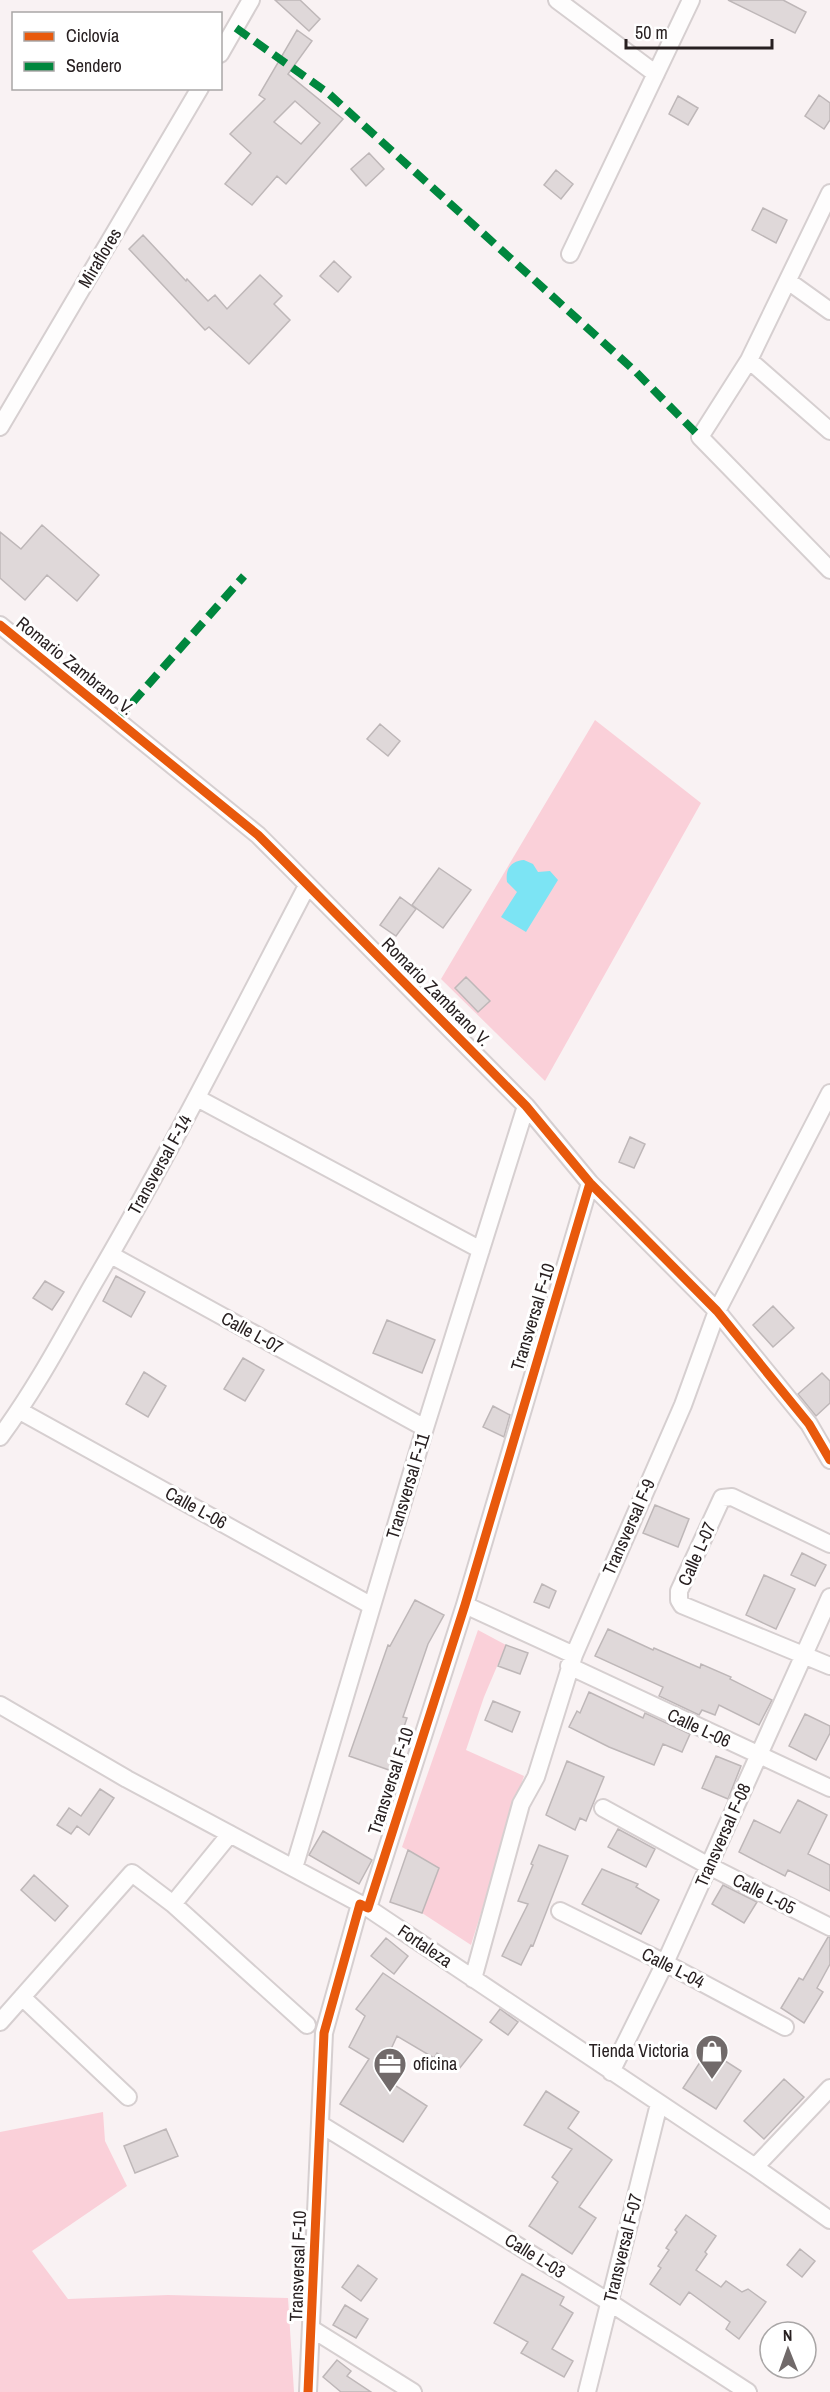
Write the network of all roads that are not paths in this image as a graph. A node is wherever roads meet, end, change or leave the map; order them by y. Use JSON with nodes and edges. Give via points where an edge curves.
{"nodes":[{"id":1,"x":251,"y":0,"type":"edge"},
{"id":2,"x":556,"y":0,"type":"edge"},
{"id":3,"x":691,"y":0,"type":"edge"},
{"id":4,"x":222,"y":51,"type":"edge"},
{"id":5,"x":656,"y":74,"type":"junction"},
{"id":6,"x":199,"y":90,"type":"edge"},
{"id":7,"x":830,"y":193,"type":"edge"},
{"id":8,"x":570,"y":254,"type":"dead end"},
{"id":9,"x":788,"y":281,"type":"junction"},
{"id":10,"x":830,"y":310,"type":"edge"},
{"id":11,"x":749,"y":360,"type":"junction"},
{"id":12,"x":0,"y":427,"type":"edge"},
{"id":13,"x":830,"y":431,"type":"edge"},
{"id":14,"x":830,"y":570,"type":"edge"},
{"id":15,"x":0,"y":626,"type":"edge"},
{"id":16,"x":307,"y":885,"type":"junction"},
{"id":17,"x":830,"y":1093,"type":"edge"},
{"id":18,"x":197,"y":1098,"type":"junction"},
{"id":19,"x":526,"y":1106,"type":"junction"},
{"id":20,"x":590,"y":1183,"type":"junction"},
{"id":21,"x":481,"y":1250,"type":"junction"},
{"id":22,"x":111,"y":1255,"type":"junction"},
{"id":23,"x":717,"y":1311,"type":"junction"},
{"id":24,"x":20,"y":1411,"type":"junction"},
{"id":25,"x":425,"y":1428,"type":"junction"},
{"id":26,"x":0,"y":1437,"type":"edge"},
{"id":27,"x":830,"y":1460,"type":"edge"},
{"id":28,"x":830,"y":1544,"type":"edge"},
{"id":29,"x":830,"y":1597,"type":"edge"},
{"id":30,"x":465,"y":1605,"type":"junction"},
{"id":31,"x":372,"y":1606,"type":"junction"},
{"id":32,"x":806,"y":1655,"type":"junction"},
{"id":33,"x":572,"y":1661,"type":"junction"},
{"id":34,"x":830,"y":1666,"type":"edge"},
{"id":35,"x":0,"y":1705,"type":"edge"},
{"id":36,"x":759,"y":1756,"type":"junction"},
{"id":37,"x":830,"y":1788,"type":"edge"},
{"id":38,"x":603,"y":1808,"type":"dead end"},
{"id":39,"x":231,"y":1834,"type":"junction"},
{"id":40,"x":709,"y":1866,"type":"junction"},
{"id":41,"x":294,"y":1868,"type":"junction"},
{"id":42,"x":173,"y":1904,"type":"junction"},
{"id":43,"x":364,"y":1906,"type":"junction"},
{"id":44,"x":560,"y":1911,"type":"dead end"},
{"id":45,"x":830,"y":1927,"type":"edge"},
{"id":46,"x":665,"y":1963,"type":"junction"},
{"id":47,"x":473,"y":1979,"type":"junction"},
{"id":48,"x":22,"y":1997,"type":"junction"},
{"id":49,"x":0,"y":2022,"type":"edge"},
{"id":50,"x":307,"y":2025,"type":"dead end"},
{"id":51,"x":785,"y":2027,"type":"dead end"},
{"id":52,"x":611,"y":2072,"type":"junction"},
{"id":53,"x":830,"y":2088,"type":"edge"},
{"id":54,"x":128,"y":2097,"type":"dead end"},
{"id":55,"x":659,"y":2104,"type":"junction"},
{"id":56,"x":321,"y":2124,"type":"junction"},
{"id":57,"x":755,"y":2167,"type":"junction"},
{"id":58,"x":830,"y":2220,"type":"edge"},
{"id":59,"x":609,"y":2302,"type":"junction"},
{"id":60,"x":312,"y":2329,"type":"junction"},
{"id":61,"x":308,"y":2392,"type":"edge"},
{"id":62,"x":413,"y":2392,"type":"edge"},
{"id":63,"x":587,"y":2392,"type":"edge"},
{"id":64,"x":748,"y":2392,"type":"edge"}],
"edges":[{"from":1,"to":4,"type":"street"},
{"from":2,"to":5,"type":"street"},
{"from":3,"to":5,"type":"street"},
{"from":5,"to":8,"type":"street"},
{"from":6,"to":12,"type":"street","name":"Miraflores"},
{"from":7,"to":9,"type":"street"},
{"from":9,"to":10,"type":"street"},
{"from":9,"to":11,"type":"street"},
{"from":11,"to":13,"type":"street"},
{"from":11,"to":14,"type":"street","via":[[700,437]]},
{"from":15,"to":16,"type":"street","name":"Romario Zambrano V.","via":[[258,835]]},
{"from":16,"to":18,"type":"street","name":"Transversal F-14"},
{"from":16,"to":19,"type":"street","name":"Romario Zambrano V."},
{"from":17,"to":23,"type":"street","name":"Transversal F-9"},
{"from":18,"to":21,"type":"street"},
{"from":18,"to":22,"type":"street","name":"Transversal F-14"},
{"from":19,"to":20,"type":"street","name":"Romario Zambrano V."},
{"from":19,"to":21,"type":"street","name":"Transversal F-11"},
{"from":20,"to":23,"type":"street","name":"Romario Zambrano V."},
{"from":20,"to":30,"type":"street","name":"Transversal F-10"},
{"from":21,"to":25,"type":"street","name":"Transversal F-11"},
{"from":22,"to":24,"type":"street","name":"Transversal F-14"},
{"from":22,"to":25,"type":"street","name":"Calle L-07"},
{"from":23,"to":27,"type":"street","name":"Romario Zambrano V.","via":[[809,1424]]},
{"from":23,"to":33,"type":"street","name":"Transversal F-9","via":[[683,1405]]},
{"from":24,"to":26,"type":"street","name":"Transversal F-14"},
{"from":24,"to":31,"type":"street","name":"Calle L-06"},
{"from":25,"to":31,"type":"street","name":"Transversal F-11"},
{"from":28,"to":32,"type":"street","name":"Calle L-07","via":[[727,1496],[722,1498],[679,1591],[682,1605]]},
{"from":29,"to":32,"type":"street","name":"Transversal F-08"},
{"from":30,"to":33,"type":"street","name":"Calle L-06"},
{"from":30,"to":43,"type":"street","name":"Transversal F-10"},
{"from":31,"to":41,"type":"street","name":"Transversal F-11"},
{"from":32,"to":34,"type":"street","name":"Calle L-07"},
{"from":32,"to":36,"type":"street","name":"Transversal F-08"},
{"from":33,"to":36,"type":"street","name":"Calle L-06"},
{"from":33,"to":47,"type":"street","name":"Transversal F-9","via":[[536,1777],[521,1804]]},
{"from":35,"to":39,"type":"street","name":"Fortaleza"},
{"from":36,"to":37,"type":"street","name":"Calle L-06"},
{"from":36,"to":40,"type":"street","name":"Transversal F-08"},
{"from":38,"to":40,"type":"street","name":"Calle L-05"},
{"from":39,"to":41,"type":"street","name":"Fortaleza"},
{"from":39,"to":42,"type":"street"},
{"from":40,"to":45,"type":"street","name":"Calle L-05"},
{"from":40,"to":46,"type":"street","name":"Transversal F-08"},
{"from":41,"to":43,"type":"street","name":"Fortaleza"},
{"from":42,"to":48,"type":"street","via":[[132,1873]]},
{"from":42,"to":50,"type":"street"},
{"from":43,"to":47,"type":"street","name":"Fortaleza"},
{"from":43,"to":56,"type":"street","name":"Transversal F-10","via":[[324,2033]]},
{"from":44,"to":46,"type":"street","name":"Calle L-04"},
{"from":46,"to":51,"type":"street","name":"Calle L-04"},
{"from":46,"to":52,"type":"street","name":"Transversal F-08"},
{"from":47,"to":52,"type":"street","name":"Fortaleza"},
{"from":48,"to":49,"type":"street"},
{"from":48,"to":54,"type":"street"},
{"from":52,"to":55,"type":"street","name":"Fortaleza"},
{"from":53,"to":57,"type":"street"},
{"from":55,"to":57,"type":"street","name":"Fortaleza"},
{"from":55,"to":59,"type":"street","name":"Transversal F-07"},
{"from":56,"to":59,"type":"street","name":"Calle L-03"},
{"from":56,"to":60,"type":"street","name":"Transversal F-10"},
{"from":57,"to":58,"type":"street","name":"Fortaleza"},
{"from":59,"to":63,"type":"street","name":"Transversal F-07"},
{"from":59,"to":64,"type":"street","name":"Calle L-03"},
{"from":60,"to":61,"type":"street","name":"Transversal F-10"},
{"from":60,"to":62,"type":"street"}]}
